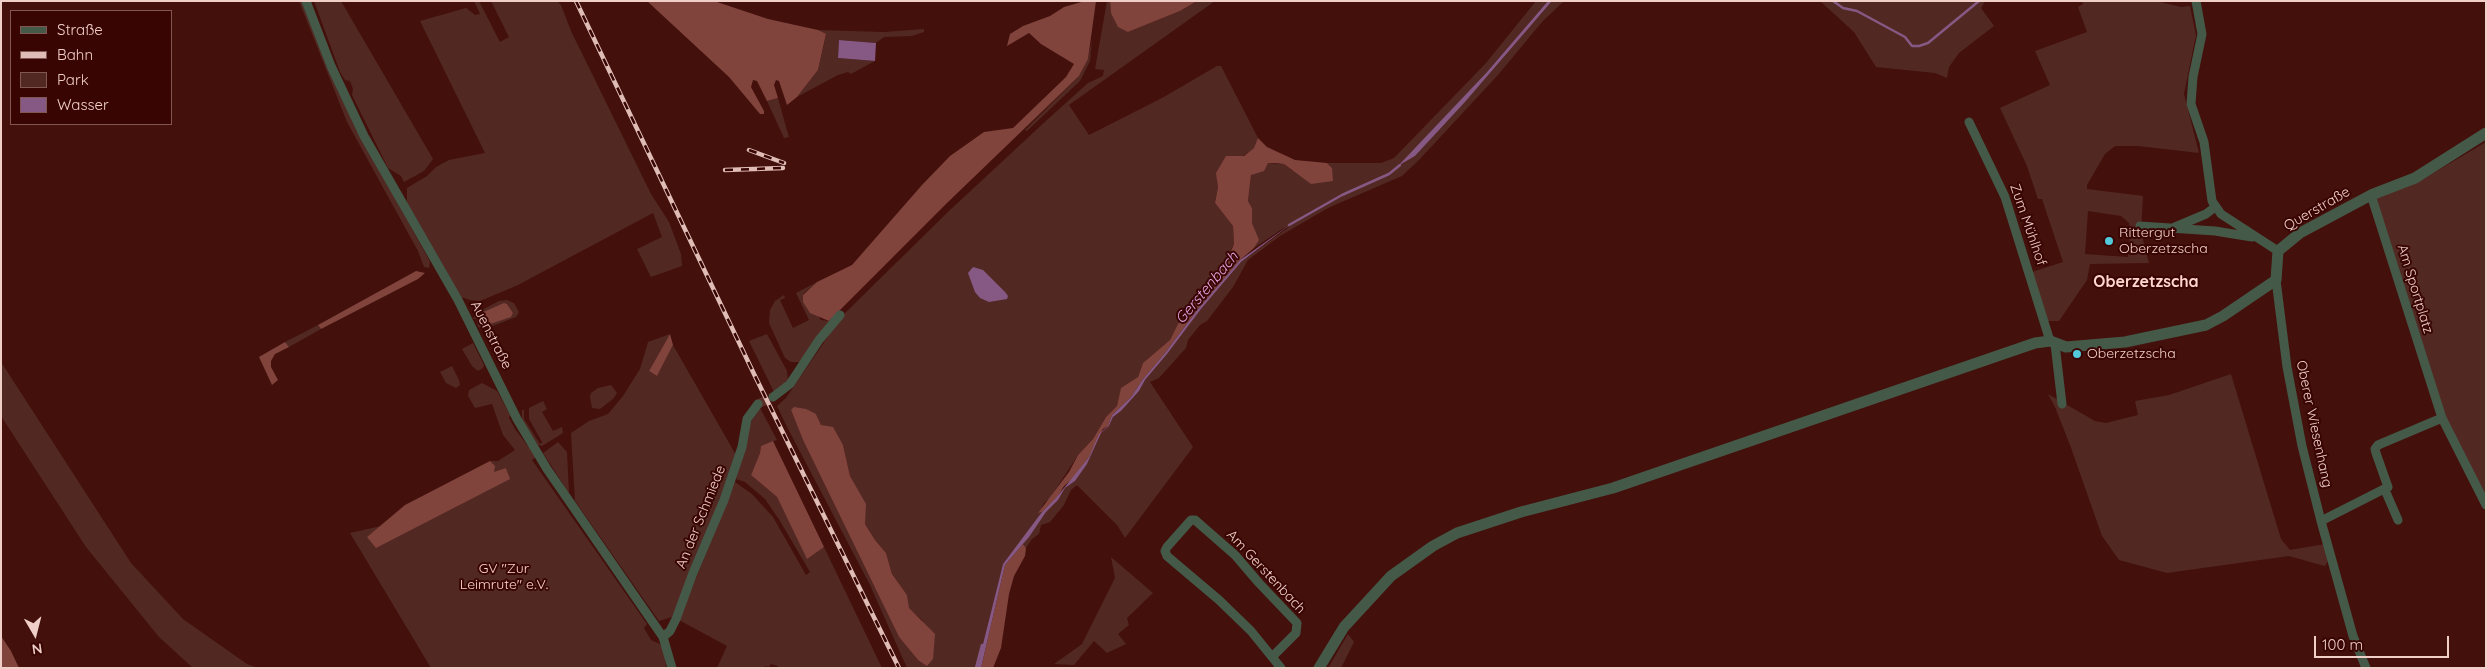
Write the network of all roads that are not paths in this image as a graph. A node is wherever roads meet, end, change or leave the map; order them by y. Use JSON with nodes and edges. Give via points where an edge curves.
{"nodes":[{"id":1,"x":306,"y":1,"type":"edge"},
{"id":2,"x":2196,"y":1,"type":"edge"},
{"id":3,"x":1969,"y":122,"type":"dead end"},
{"id":4,"x":2486,"y":133,"type":"edge"},
{"id":5,"x":2372,"y":195,"type":"junction"},
{"id":6,"x":2215,"y":206,"type":"junction"},
{"id":7,"x":2140,"y":226,"type":"dead end"},
{"id":8,"x":2170,"y":228,"type":"junction"},
{"id":9,"x":2254,"y":237,"type":"junction"},
{"id":10,"x":2278,"y":251,"type":"junction"},
{"id":11,"x":2276,"y":280,"type":"junction"},
{"id":12,"x":840,"y":315,"type":"dead end"},
{"id":13,"x":2052,"y":342,"type":"junction"},
{"id":14,"x":773,"y":397,"type":"tunnel mouth"},
{"id":15,"x":758,"y":404,"type":"tunnel mouth"},
{"id":16,"x":2062,"y":404,"type":"dead end"},
{"id":17,"x":2442,"y":418,"type":"junction"},
{"id":18,"x":2386,"y":490,"type":"junction"},
{"id":19,"x":2486,"y":505,"type":"edge"},
{"id":20,"x":2398,"y":520,"type":"dead end"},
{"id":21,"x":2321,"y":522,"type":"junction"},
{"id":22,"x":663,"y":637,"type":"junction"},
{"id":23,"x":1272,"y":656,"type":"junction"},
{"id":24,"x":672,"y":668,"type":"edge"},
{"id":25,"x":1281,"y":668,"type":"edge"},
{"id":26,"x":1319,"y":668,"type":"edge"},
{"id":27,"x":2366,"y":668,"type":"edge"}],
"edges":[{"from":1,"to":22,"type":"street","name":"Auenstraße","via":[[331,66],[364,136],[458,300],[525,432]]},
{"from":2,"to":6,"type":"street","via":[[2202,34],[2191,104],[2204,142]]},
{"from":3,"to":13,"type":"street","name":"Zum Mühlhof","via":[[2005,196]]},
{"from":4,"to":5,"type":"street","name":"Querstraße","via":[[2415,178]]},
{"from":5,"to":10,"type":"street","name":"Querstraße","via":[[2300,233]]},
{"from":5,"to":17,"type":"street","name":"Am Sportplatz"},
{"from":6,"to":8,"type":"street","via":[[2206,214]]},
{"from":6,"to":9,"type":"street"},
{"from":7,"to":8,"type":"street"},
{"from":8,"to":9,"type":"street"},
{"from":9,"to":10,"type":"street"},
{"from":10,"to":11,"type":"street","name":"Querstraße"},
{"from":11,"to":13,"type":"street","via":[[2206,325],[2125,342],[2066,347]]},
{"from":11,"to":21,"type":"street","name":"Oberer Wiesenhang","via":[[2302,446]]},
{"from":12,"to":14,"type":"street","via":[[790,384]]},
{"from":13,"to":16,"type":"street"},
{"from":13,"to":26,"type":"street","via":[[2034,343],[1613,488],[1457,533],[1406,563],[1373,593],[1344,627]]},
{"from":15,"to":22,"type":"street","name":"An der Schmiede","via":[[748,419],[724,500],[676,619]]},
{"from":17,"to":18,"type":"street","via":[[2375,449],[2388,482]]},
{"from":17,"to":19,"type":"street","name":"Am Sportplatz"},
{"from":18,"to":20,"type":"street"},
{"from":18,"to":21,"type":"street"},
{"from":21,"to":27,"type":"street","name":"Oberer Wiesenhang","via":[[2353,636]]},
{"from":22,"to":24,"type":"street","name":"Auenstraße"},
{"from":23,"to":23,"type":"street","name":"Am Gerstenbach","via":[[1219,600],[1167,556],[1167,547],[1191,520],[1235,555],[1297,624],[1296,633]]},
{"from":23,"to":25,"type":"street","name":"Am Gerstenbach"}]}
